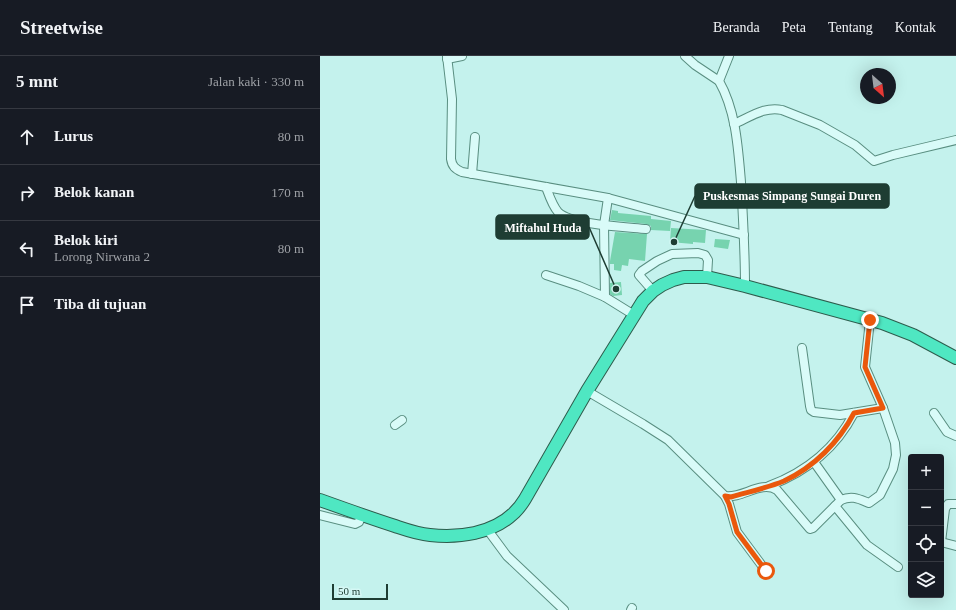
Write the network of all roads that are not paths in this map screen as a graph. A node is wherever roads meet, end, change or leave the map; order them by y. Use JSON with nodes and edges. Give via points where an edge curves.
{"nodes":[{"id":1,"x":462,"y":56,"type":"edge"},
{"id":2,"x":684,"y":56,"type":"edge"},
{"id":3,"x":729,"y":56,"type":"edge"},
{"id":4,"x":447,"y":58,"type":"edge"},
{"id":5,"x":719,"y":81,"type":"junction"},
{"id":6,"x":734,"y":124,"type":"junction"},
{"id":7,"x":475,"y":137,"type":"dead end"},
{"id":8,"x":956,"y":140,"type":"edge"},
{"id":9,"x":472,"y":174,"type":"junction"},
{"id":10,"x":546,"y":187,"type":"junction"},
{"id":11,"x":608,"y":198,"type":"junction"},
{"id":12,"x":604,"y":225,"type":"junction"},
{"id":13,"x":646,"y":229,"type":"dead end"},
{"id":14,"x":744,"y":235,"type":"junction"},
{"id":15,"x":546,"y":276,"type":"dead end"},
{"id":16,"x":707,"y":277,"type":"junction"},
{"id":17,"x":745,"y":286,"type":"junction"},
{"id":18,"x":653,"y":291,"type":"junction"},
{"id":19,"x":605,"y":298,"type":"junction"},
{"id":20,"x":634,"y":315,"type":"junction"},
{"id":21,"x":870,"y":320,"type":"junction"},
{"id":22,"x":802,"y":348,"type":"dead end"},
{"id":23,"x":956,"y":358,"type":"edge"},
{"id":24,"x":587,"y":391,"type":"junction"},
{"id":25,"x":883,"y":408,"type":"junction"},
{"id":26,"x":854,"y":413,"type":"junction"},
{"id":27,"x":934,"y":413,"type":"dead end"},
{"id":28,"x":402,"y":420,"type":"dead end"},
{"id":29,"x":395,"y":425,"type":"dead end"},
{"id":30,"x":956,"y":436,"type":"edge"},
{"id":31,"x":814,"y":462,"type":"junction"},
{"id":32,"x":769,"y":486,"type":"junction"},
{"id":33,"x":725,"y":496,"type":"junction"},
{"id":34,"x":320,"y":500,"type":"edge"},
{"id":35,"x":838,"y":503,"type":"junction"},
{"id":36,"x":956,"y":504,"type":"edge"},
{"id":37,"x":320,"y":515,"type":"edge"},
{"id":38,"x":362,"y":515,"type":"junction"},
{"id":39,"x":943,"y":526,"type":"edge"},
{"id":40,"x":487,"y":529,"type":"junction"},
{"id":41,"x":944,"y":543,"type":"edge"},
{"id":42,"x":956,"y":546,"type":"edge"},
{"id":43,"x":898,"y":567,"type":"dead end"},
{"id":44,"x":766,"y":571,"type":"dead end"},
{"id":45,"x":564,"y":610,"type":"edge"}],
"edges":[{"from":1,"to":4,"type":"street"},
{"from":2,"to":5,"type":"street"},
{"from":3,"to":5,"type":"street"},
{"from":4,"to":9,"type":"street","via":[[452,99],[452,165],[462,172]]},
{"from":5,"to":6,"type":"street","via":[[728,100]]},
{"from":6,"to":8,"type":"street","via":[[765,110],[782,110],[820,125],[849,141],[874,161]]},
{"from":6,"to":14,"type":"street"},
{"from":7,"to":9,"type":"street"},
{"from":9,"to":10,"type":"street"},
{"from":10,"to":11,"type":"street"},
{"from":10,"to":12,"type":"street","via":[[553,204],[562,216]]},
{"from":11,"to":12,"type":"street"},
{"from":11,"to":14,"type":"street"},
{"from":12,"to":13,"type":"street"},
{"from":12,"to":19,"type":"street"},
{"from":14,"to":17,"type":"street"},
{"from":15,"to":19,"type":"street","via":[[580,286]]},
{"from":16,"to":17,"type":"highway"},
{"from":16,"to":18,"type":"highway","via":[[684,277]]},
{"from":16,"to":18,"type":"street","via":[[708,260],[705,255],[672,254],[642,270],[639,275]]},
{"from":17,"to":21,"type":"highway"},
{"from":18,"to":20,"type":"highway"},
{"from":19,"to":20,"type":"street"},
{"from":20,"to":24,"type":"highway"},
{"from":21,"to":23,"type":"highway","via":[[913,334]]},
{"from":21,"to":25,"type":"street","via":[[865,367]]},
{"from":22,"to":26,"type":"street","via":[[811,410],[840,415]]},
{"from":24,"to":33,"type":"street","via":[[668,440]]},
{"from":24,"to":40,"type":"highway","via":[[526,499],[514,513]]},
{"from":25,"to":26,"type":"street"},
{"from":25,"to":35,"type":"street","via":[[895,443],[893,469],[880,495],[869,503],[852,497]]},
{"from":26,"to":31,"type":"street","via":[[848,426]]},
{"from":27,"to":30,"type":"street","via":[[947,432]]},
{"from":28,"to":29,"type":"street"},
{"from":31,"to":32,"type":"street"},
{"from":31,"to":35,"type":"street"},
{"from":32,"to":33,"type":"street","via":[[731,497]]},
{"from":32,"to":35,"type":"street","via":[[777,490],[810,529]]},
{"from":33,"to":44,"type":"street","via":[[737,532]]},
{"from":34,"to":38,"type":"highway"},
{"from":35,"to":43,"type":"street","via":[[868,545]]},
{"from":36,"to":39,"type":"street","via":[[948,504],[945,509]]},
{"from":37,"to":38,"type":"street","via":[[355,524]]},
{"from":38,"to":40,"type":"highway","via":[[430,536],[465,535]]},
{"from":40,"to":45,"type":"street","via":[[507,556]]},
{"from":41,"to":42,"type":"street"}]}
